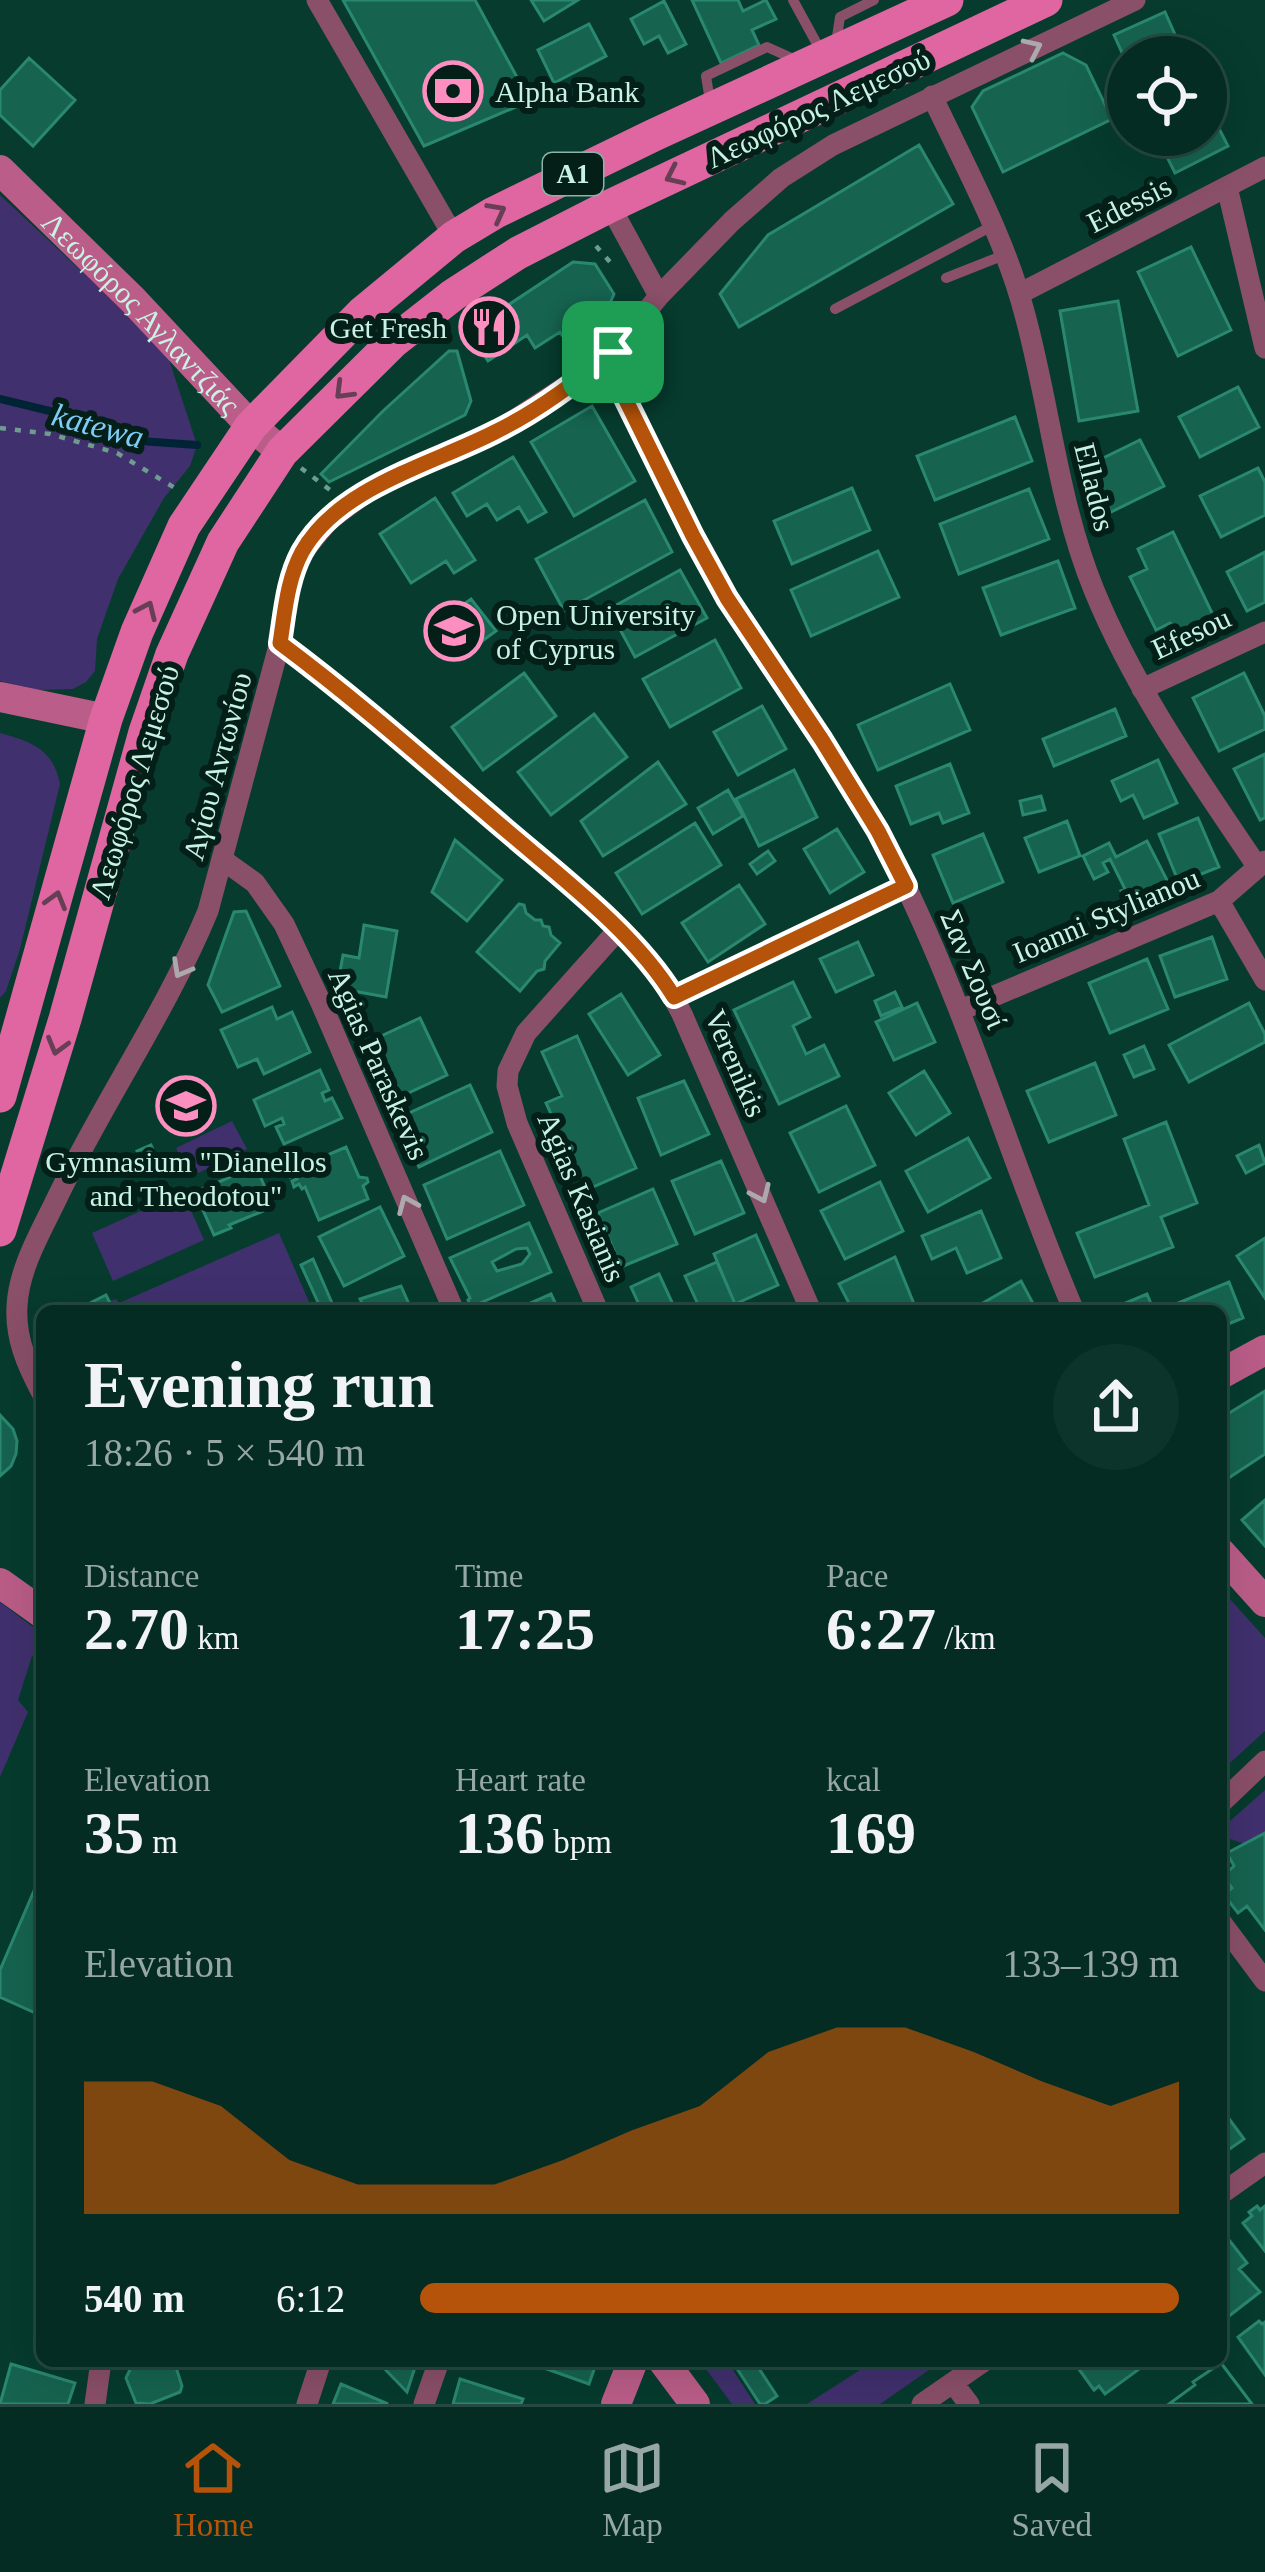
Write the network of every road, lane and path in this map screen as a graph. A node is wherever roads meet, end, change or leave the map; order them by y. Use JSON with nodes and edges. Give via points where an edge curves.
{"nodes":[{"id":1,"x":317,"y":0,"type":"edge"},
{"id":2,"x":793,"y":0,"type":"edge"},
{"id":3,"x":874,"y":0,"type":"edge"},
{"id":4,"x":945,"y":0,"type":"edge"},
{"id":5,"x":1046,"y":0,"type":"edge"},
{"id":6,"x":1135,"y":0,"type":"edge"},
{"id":7,"x":822,"y":58,"type":"junction"},
{"id":8,"x":932,"y":96,"type":"junction"},
{"id":9,"x":1265,"y":167,"type":"edge"},
{"id":10,"x":0,"y":170,"type":"edge"},
{"id":11,"x":1227,"y":187,"type":"junction"},
{"id":12,"x":610,"y":206,"type":"junction"},
{"id":13,"x":994,"y":225,"type":"junction"},
{"id":14,"x":454,"y":237,"type":"junction"},
{"id":15,"x":1004,"y":255,"type":"junction"},
{"id":16,"x":946,"y":278,"type":"dead end"},
{"id":17,"x":1019,"y":294,"type":"junction"},
{"id":18,"x":659,"y":296,"type":"junction"},
{"id":19,"x":835,"y":309,"type":"dead end"},
{"id":20,"x":1265,"y":348,"type":"edge"},
{"id":21,"x":613,"y":352,"type":"junction"},
{"id":22,"x":251,"y":426,"type":"junction"},
{"id":23,"x":0,"y":428,"type":"edge"},
{"id":24,"x":291,"y":459,"type":"junction"},
{"id":25,"x":180,"y":490,"type":"dead end"},
{"id":26,"x":348,"y":505,"type":"junction"},
{"id":27,"x":1265,"y":632,"type":"edge"},
{"id":28,"x":280,"y":643,"type":"junction"},
{"id":29,"x":1142,"y":689,"type":"junction"},
{"id":30,"x":0,"y":697,"type":"edge"},
{"id":31,"x":106,"y":719,"type":"junction"},
{"id":32,"x":223,"y":860,"type":"junction"},
{"id":33,"x":1261,"y":864,"type":"edge"},
{"id":34,"x":906,"y":886,"type":"junction"},
{"id":35,"x":1219,"y":901,"type":"junction"},
{"id":36,"x":617,"y":929,"type":"junction"},
{"id":37,"x":1265,"y":980,"type":"edge"},
{"id":38,"x":674,"y":997,"type":"junction"},
{"id":39,"x":961,"y":1010,"type":"junction"},
{"id":40,"x":25,"y":1013,"type":"junction"},
{"id":41,"x":0,"y":1038,"type":"edge"},
{"id":42,"x":0,"y":1096,"type":"edge"},
{"id":43,"x":0,"y":1230,"type":"edge"},
{"id":44,"x":451,"y":1305,"type":"edge"},
{"id":45,"x":595,"y":1305,"type":"edge"},
{"id":46,"x":808,"y":1305,"type":"edge"},
{"id":47,"x":1072,"y":1305,"type":"edge"},
{"id":48,"x":1265,"y":1350,"type":"edge"},
{"id":49,"x":1227,"y":1371,"type":"edge"},
{"id":50,"x":36,"y":1379,"type":"edge"},
{"id":51,"x":0,"y":1559,"type":"edge"},
{"id":52,"x":1227,"y":1560,"type":"edge"},
{"id":53,"x":0,"y":1583,"type":"edge"},
{"id":54,"x":36,"y":1585,"type":"edge"},
{"id":55,"x":1265,"y":1602,"type":"edge"},
{"id":56,"x":36,"y":1609,"type":"edge"},
{"id":57,"x":1265,"y":1762,"type":"edge"},
{"id":58,"x":1227,"y":1797,"type":"edge"},
{"id":59,"x":1227,"y":1932,"type":"edge"},
{"id":60,"x":1265,"y":1981,"type":"edge"},
{"id":61,"x":1265,"y":2163,"type":"edge"},
{"id":62,"x":1227,"y":2190,"type":"edge"},
{"id":63,"x":100,"y":2367,"type":"edge"},
{"id":64,"x":319,"y":2367,"type":"edge"},
{"id":65,"x":437,"y":2367,"type":"edge"},
{"id":66,"x":630,"y":2367,"type":"edge"},
{"id":67,"x":667,"y":2367,"type":"edge"},
{"id":68,"x":976,"y":2367,"type":"edge"},
{"id":69,"x":953,"y":2383,"type":"junction"},
{"id":70,"x":95,"y":2404,"type":"edge"},
{"id":71,"x":307,"y":2404,"type":"edge"},
{"id":72,"x":424,"y":2404,"type":"edge"},
{"id":73,"x":616,"y":2404,"type":"edge"},
{"id":74,"x":695,"y":2404,"type":"edge"},
{"id":75,"x":922,"y":2404,"type":"edge"},
{"id":76,"x":969,"y":2404,"type":"edge"}],
"edges":[{"from":1,"to":14,"type":"street"},
{"from":2,"to":7,"type":"lane"},
{"from":3,"to":7,"type":"lane","via":[[840,16]]},
{"from":4,"to":7,"type":"main road","name":"Λεωφόρος Λεμεσού","number":"A1"},
{"from":5,"to":12,"type":"main road","name":"Λεωφόρος Λεμεσού","number":"A1","one_way":true},
{"from":8,"to":6,"type":"street","name":"Αγίου Αντωνίου","one_way":true},
{"from":14,"to":7,"type":"main road","name":"Λεωφόρος Λεμεσού","number":"A1","one_way":true},
{"from":8,"to":13,"type":"street","name":"Ellados"},
{"from":8,"to":18,"type":"street","name":"Αγίου Αντωνίου","via":[[781,178]]},
{"from":9,"to":11,"type":"street","name":"Edessis"},
{"from":10,"to":22,"type":"main road","name":"Λεωφόρος Αγλαντζιάς"},
{"from":11,"to":17,"type":"street","name":"Edessis"},
{"from":11,"to":20,"type":"street"},
{"from":12,"to":18,"type":"street"},
{"from":12,"to":24,"type":"main road","name":"Λεωφόρος Λεμεσού","number":"A1","one_way":true,"via":[[518,253],[393,342]]},
{"from":13,"to":15,"type":"street","name":"Ellados"},
{"from":13,"to":19,"type":"lane"},
{"from":14,"to":22,"type":"main road","name":"Λεωφόρος Λεμεσού","number":"A1","via":[[362,313]]},
{"from":15,"to":16,"type":"lane"},
{"from":15,"to":17,"type":"street","name":"Ellados"},
{"from":17,"to":29,"type":"street","name":"Ellados","via":[[1077,545]]},
{"from":18,"to":21,"type":"street","name":"Αγίου Αντωνίου"},
{"from":21,"to":26,"type":"street","name":"Αγίου Αντωνίου","via":[[499,430]]},
{"from":21,"to":34,"type":"street","name":"Σαν Σουσί","via":[[616,380],[716,578]]},
{"from":22,"to":24,"type":"main road","name":"Λεωφόρος Αγλαντζιάς"},
{"from":31,"to":22,"type":"main road","name":"Λεωφόρος Λεμεσού","number":"A1","one_way":true,"via":[[184,526]]},
{"from":23,"to":25,"type":"path","via":[[117,453]]},
{"from":24,"to":26,"type":"path"},
{"from":24,"to":43,"type":"main road","name":"Λεωφόρος Λεμεσού","number":"A1","one_way":true,"via":[[223,542],[172,654]]},
{"from":26,"to":28,"type":"street","name":"Αγίου Αντωνίου","via":[[302,554]]},
{"from":27,"to":29,"type":"street","name":"Efesou"},
{"from":28,"to":32,"type":"street","name":"Αγίου Αντωνίου"},
{"from":28,"to":36,"type":"street","name":"Verenikis"},
{"from":29,"to":33,"type":"street","name":"Ellados"},
{"from":30,"to":31,"type":"main road"},
{"from":40,"to":31,"type":"main road","name":"Λεωφόρος Λεμεσού","number":"A1","one_way":true},
{"from":44,"to":32,"type":"street","name":"Agias Paraskevis","one_way":true,"via":[[284,924],[255,884]]},
{"from":32,"to":50,"type":"street","name":"Αγίου Αντωνίου","one_way":true,"via":[[191,952],[24,1269],[19,1341]]},
{"from":33,"to":35,"type":"street","name":"Ioanni Stylianou"},
{"from":34,"to":38,"type":"street"},
{"from":34,"to":39,"type":"street","name":"Σαν Σουσί"},
{"from":35,"to":37,"type":"street"},
{"from":35,"to":39,"type":"street","name":"Ioanni Stylianou"},
{"from":36,"to":38,"type":"street","name":"Verenikis"},
{"from":36,"to":45,"type":"street","name":"Agias Kasianis","via":[[526,1033],[506,1086]]},
{"from":38,"to":46,"type":"street","name":"Verenikis","one_way":true},
{"from":39,"to":47,"type":"street","name":"Σαν Σουσί"},
{"from":40,"to":41,"type":"lane"},
{"from":40,"to":42,"type":"main road","name":"Λεωφόρος Λεμεσού","number":"A1"},
{"from":48,"to":49,"type":"main road"},
{"from":51,"to":54,"type":"main road"},
{"from":52,"to":55,"type":"main road"},
{"from":53,"to":56,"type":"main road"},
{"from":57,"to":58,"type":"street"},
{"from":59,"to":60,"type":"street"},
{"from":61,"to":62,"type":"street"},
{"from":63,"to":70,"type":"street"},
{"from":64,"to":71,"type":"street"},
{"from":65,"to":72,"type":"street"},
{"from":66,"to":73,"type":"main road"},
{"from":67,"to":74,"type":"main road"},
{"from":68,"to":69,"type":"street"},
{"from":69,"to":75,"type":"street"},
{"from":69,"to":76,"type":"street"}]}
